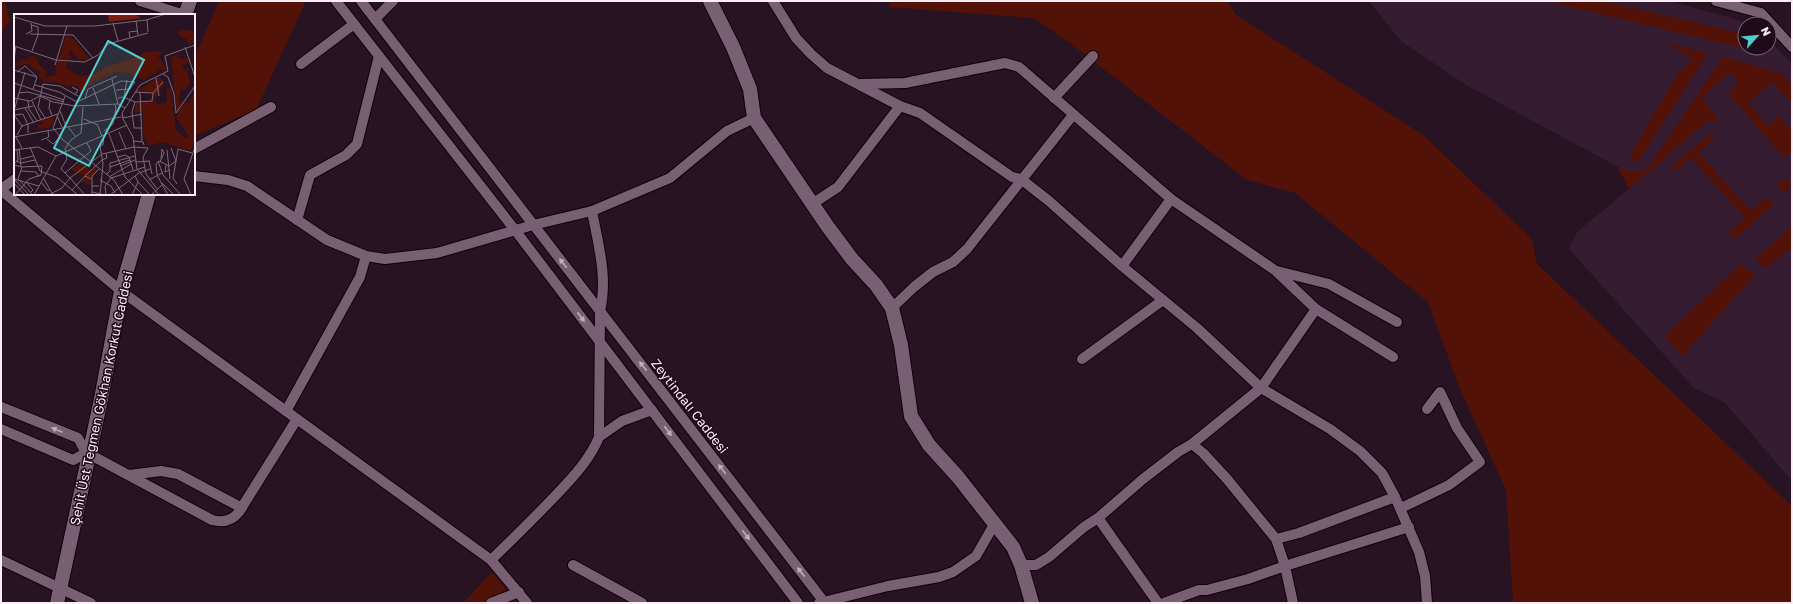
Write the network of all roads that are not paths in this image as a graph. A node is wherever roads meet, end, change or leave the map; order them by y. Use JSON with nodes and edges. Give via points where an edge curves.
{"nodes":[{"id":1,"x":140,"y":1,"type":"edge"},
{"id":2,"x":190,"y":1,"type":"edge"},
{"id":3,"x":336,"y":1,"type":"edge"},
{"id":4,"x":361,"y":1,"type":"edge"},
{"id":5,"x":393,"y":1,"type":"edge"},
{"id":6,"x":710,"y":1,"type":"edge"},
{"id":7,"x":773,"y":1,"type":"edge"},
{"id":8,"x":1716,"y":1,"type":"edge"},
{"id":9,"x":182,"y":14,"type":"edge"},
{"id":10,"x":185,"y":14,"type":"edge"},
{"id":11,"x":375,"y":19,"type":"junction"},
{"id":12,"x":354,"y":24,"type":"junction"},
{"id":13,"x":1792,"y":47,"type":"edge"},
{"id":14,"x":379,"y":56,"type":"junction"},
{"id":15,"x":1093,"y":56,"type":"dead end"},
{"id":16,"x":301,"y":64,"type":"dead end"},
{"id":17,"x":858,"y":84,"type":"junction"},
{"id":18,"x":1054,"y":98,"type":"junction"},
{"id":19,"x":900,"y":106,"type":"junction"},
{"id":20,"x":271,"y":107,"type":"dead end"},
{"id":21,"x":1073,"y":115,"type":"junction"},
{"id":22,"x":754,"y":118,"type":"junction"},
{"id":23,"x":195,"y":148,"type":"edge"},
{"id":24,"x":195,"y":176,"type":"edge"},
{"id":25,"x":1021,"y":179,"type":"junction"},
{"id":26,"x":14,"y":180,"type":"edge"},
{"id":27,"x":1,"y":189,"type":"edge"},
{"id":28,"x":149,"y":195,"type":"edge"},
{"id":29,"x":1172,"y":199,"type":"junction"},
{"id":30,"x":812,"y":204,"type":"junction"},
{"id":31,"x":592,"y":211,"type":"junction"},
{"id":32,"x":297,"y":220,"type":"junction"},
{"id":33,"x":533,"y":224,"type":"junction"},
{"id":34,"x":515,"y":230,"type":"junction"},
{"id":35,"x":366,"y":256,"type":"junction"},
{"id":36,"x":1122,"y":266,"type":"junction"},
{"id":37,"x":1276,"y":271,"type":"junction"},
{"id":38,"x":121,"y":291,"type":"junction"},
{"id":39,"x":1163,"y":300,"type":"junction"},
{"id":40,"x":892,"y":308,"type":"junction"},
{"id":41,"x":1316,"y":309,"type":"junction"},
{"id":42,"x":600,"y":311,"type":"junction"},
{"id":43,"x":1397,"y":322,"type":"dead end"},
{"id":44,"x":600,"y":342,"type":"junction"},
{"id":45,"x":1393,"y":357,"type":"dead end"},
{"id":46,"x":1082,"y":359,"type":"dead end"},
{"id":47,"x":1262,"y":388,"type":"junction"},
{"id":48,"x":1,"y":407,"type":"edge"},
{"id":49,"x":1427,"y":409,"type":"dead end"},
{"id":50,"x":652,"y":410,"type":"junction"},
{"id":51,"x":286,"y":411,"type":"junction"},
{"id":52,"x":297,"y":419,"type":"junction"},
{"id":53,"x":1,"y":429,"type":"edge"},
{"id":54,"x":599,"y":437,"type":"junction"},
{"id":55,"x":1192,"y":444,"type":"junction"},
{"id":56,"x":87,"y":453,"type":"junction"},
{"id":57,"x":129,"y":475,"type":"junction"},
{"id":58,"x":1395,"y":496,"type":"junction"},
{"id":59,"x":242,"y":508,"type":"junction"},
{"id":60,"x":1401,"y":508,"type":"junction"},
{"id":61,"x":1098,"y":518,"type":"junction"},
{"id":62,"x":995,"y":523,"type":"junction"},
{"id":63,"x":1409,"y":527,"type":"junction"},
{"id":64,"x":1276,"y":539,"type":"junction"},
{"id":65,"x":1,"y":560,"type":"edge"},
{"id":66,"x":491,"y":560,"type":"junction"},
{"id":67,"x":573,"y":565,"type":"dead end"},
{"id":68,"x":1021,"y":565,"type":"junction"},
{"id":69,"x":1285,"y":566,"type":"junction"},
{"id":70,"x":60,"y":587,"type":"junction"},
{"id":71,"x":519,"y":592,"type":"junction"},
{"id":72,"x":822,"y":602,"type":"edge"},
{"id":73,"x":57,"y":603,"type":"edge"},
{"id":74,"x":91,"y":603,"type":"edge"},
{"id":75,"x":491,"y":603,"type":"edge"},
{"id":76,"x":527,"y":603,"type":"edge"},
{"id":77,"x":642,"y":603,"type":"edge"},
{"id":78,"x":798,"y":603,"type":"edge"},
{"id":79,"x":1032,"y":603,"type":"edge"},
{"id":80,"x":1158,"y":603,"type":"edge"},
{"id":81,"x":1164,"y":603,"type":"edge"},
{"id":82,"x":1293,"y":603,"type":"edge"},
{"id":83,"x":1427,"y":603,"type":"edge"}],
"edges":[{"from":1,"to":9,"type":"street"},
{"from":2,"to":10,"type":"street"},
{"from":3,"to":12,"type":"street"},
{"from":4,"to":11,"type":"street","name":"Zeytindalı Caddesi"},
{"from":5,"to":11,"type":"street"},
{"from":6,"to":22,"type":"street","via":[[750,89]]},
{"from":7,"to":17,"type":"street","via":[[796,38],[811,54],[827,68]]},
{"from":8,"to":13,"type":"street","via":[[1761,13]]},
{"from":11,"to":33,"type":"street","name":"Zeytindalı Caddesi"},
{"from":12,"to":14,"type":"street"},
{"from":12,"to":16,"type":"street"},
{"from":14,"to":32,"type":"street","via":[[357,144],[346,155],[310,175]]},
{"from":14,"to":34,"type":"street"},
{"from":15,"to":18,"type":"street"},
{"from":17,"to":18,"type":"street","via":[[905,83],[1006,63],[1019,67]]},
{"from":17,"to":19,"type":"street"},
{"from":18,"to":21,"type":"street"},
{"from":19,"to":25,"type":"street","via":[[920,113],[1012,177]]},
{"from":19,"to":30,"type":"street","via":[[838,187]]},
{"from":20,"to":23,"type":"street"},
{"from":21,"to":25,"type":"street"},
{"from":21,"to":29,"type":"street"},
{"from":22,"to":30,"type":"street"},
{"from":22,"to":31,"type":"street","via":[[727,131],[670,178]]},
{"from":24,"to":32,"type":"street","via":[[228,180],[246,186]]},
{"from":25,"to":36,"type":"street"},
{"from":25,"to":40,"type":"street","via":[[967,249],[953,262],[933,272]]},
{"from":26,"to":27,"type":"street"},
{"from":27,"to":38,"type":"street"},
{"from":28,"to":38,"type":"street","name":"Şehit Üst Teğmen Gökhan Korkut Caddesi"},
{"from":29,"to":36,"type":"street"},
{"from":29,"to":37,"type":"street"},
{"from":30,"to":40,"type":"street"},
{"from":31,"to":33,"type":"street"},
{"from":31,"to":42,"type":"street","via":[[604,275]]},
{"from":32,"to":35,"type":"street","via":[[327,240]]},
{"from":33,"to":34,"type":"street"},
{"from":42,"to":33,"type":"street","name":"Zeytindalı Caddesi","one_way":true},
{"from":34,"to":35,"type":"street","via":[[436,253],[386,259]]},
{"from":34,"to":44,"type":"street","one_way":true},
{"from":35,"to":51,"type":"street","via":[[360,277]]},
{"from":36,"to":39,"type":"street"},
{"from":37,"to":41,"type":"street"},
{"from":37,"to":43,"type":"street","via":[[1329,284]]},
{"from":38,"to":51,"type":"street"},
{"from":38,"to":56,"type":"street","name":"Şehit Üst Teğmen Gökhan Korkut Caddesi"},
{"from":39,"to":46,"type":"street"},
{"from":39,"to":47,"type":"street"},
{"from":40,"to":62,"type":"street","via":[[911,416],[929,445]]},
{"from":41,"to":45,"type":"street"},
{"from":41,"to":47,"type":"street"},
{"from":42,"to":44,"type":"street"},
{"from":72,"to":42,"type":"street","name":"Zeytindalı Caddesi","one_way":true},
{"from":44,"to":50,"type":"street"},
{"from":44,"to":54,"type":"street"},
{"from":47,"to":55,"type":"street"},
{"from":47,"to":58,"type":"street","via":[[1330,429],[1360,452],[1382,473]]},
{"from":56,"to":48,"type":"street","one_way":true,"via":[[78,438]]},
{"from":49,"to":60,"type":"street","via":[[1440,392],[1457,428],[1480,462],[1449,485]]},
{"from":50,"to":54,"type":"street","via":[[622,421]]},
{"from":50,"to":78,"type":"street","one_way":true},
{"from":51,"to":52,"type":"street"},
{"from":52,"to":59,"type":"street"},
{"from":52,"to":66,"type":"street"},
{"from":53,"to":56,"type":"street","via":[[73,460]]},
{"from":54,"to":66,"type":"street","via":[[594,450],[581,467]]},
{"from":55,"to":61,"type":"street","via":[[1143,479]]},
{"from":55,"to":64,"type":"street","via":[[1227,479]]},
{"from":56,"to":57,"type":"street"},
{"from":56,"to":70,"type":"street","name":"Şehit Üst Teğmen Gökhan Korkut Caddesi"},
{"from":57,"to":59,"type":"street","via":[[161,471],[178,474]]},
{"from":57,"to":59,"type":"street","via":[[216,522],[230,520]]},
{"from":58,"to":60,"type":"street"},
{"from":58,"to":64,"type":"street","via":[[1299,533]]},
{"from":60,"to":63,"type":"street"},
{"from":61,"to":68,"type":"street","via":[[1036,565]]},
{"from":61,"to":80,"type":"street"},
{"from":62,"to":68,"type":"street","via":[[1013,547]]},
{"from":62,"to":72,"type":"street","via":[[976,556],[953,572]]},
{"from":63,"to":69,"type":"street"},
{"from":63,"to":83,"type":"street","via":[[1425,576]]},
{"from":64,"to":69,"type":"street"},
{"from":65,"to":70,"type":"street"},
{"from":66,"to":71,"type":"street"},
{"from":67,"to":77,"type":"street"},
{"from":68,"to":79,"type":"street"},
{"from":69,"to":81,"type":"street","via":[[1248,579],[1199,590]]},
{"from":69,"to":82,"type":"street"},
{"from":70,"to":73,"type":"street","name":"Şehit Üst Teğmen Gökhan Korkut Caddesi"},
{"from":70,"to":74,"type":"street"},
{"from":71,"to":75,"type":"street"},
{"from":71,"to":76,"type":"street"}]}
